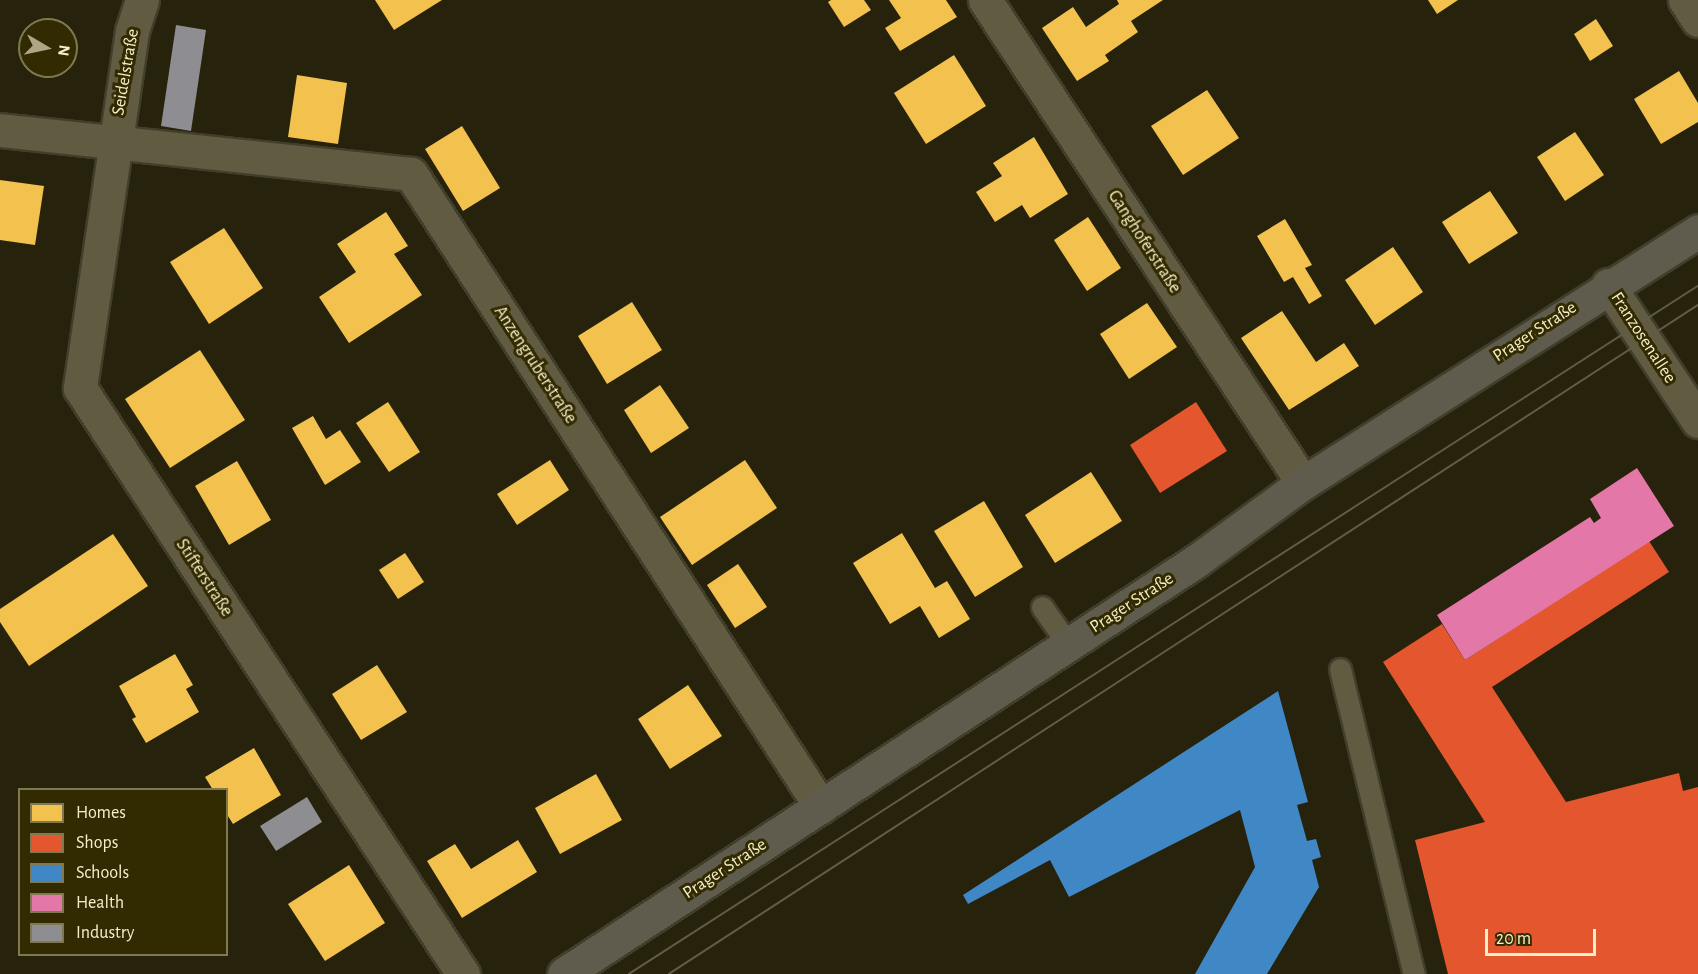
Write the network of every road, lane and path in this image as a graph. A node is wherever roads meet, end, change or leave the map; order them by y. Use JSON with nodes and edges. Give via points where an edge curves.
{"nodes":[{"id":1,"x":142,"y":0,"type":"edge"},
{"id":2,"x":985,"y":0,"type":"edge"},
{"id":3,"x":1685,"y":0,"type":"edge"},
{"id":4,"x":1698,"y":20,"type":"edge"},
{"id":5,"x":0,"y":130,"type":"edge"},
{"id":6,"x":114,"y":144,"type":"junction"},
{"id":7,"x":1698,"y":231,"type":"edge"},
{"id":8,"x":1608,"y":285,"type":"junction"},
{"id":9,"x":1698,"y":421,"type":"edge"},
{"id":10,"x":1303,"y":483,"type":"junction"},
{"id":11,"x":1042,"y":607,"type":"dead end"},
{"id":12,"x":1068,"y":644,"type":"junction"},
{"id":13,"x":1340,"y":669,"type":"dead end"},
{"id":14,"x":821,"y":807,"type":"junction"},
{"id":15,"x":463,"y":974,"type":"edge"},
{"id":16,"x":564,"y":974,"type":"edge"},
{"id":17,"x":1414,"y":974,"type":"edge"}],
"edges":[{"from":1,"to":6,"type":"street","name":"Seidelstraße","via":[[132,31]]},
{"from":2,"to":10,"type":"street","name":"Ganghoferstraße"},
{"from":3,"to":4,"type":"street"},
{"from":5,"to":6,"type":"street"},
{"from":6,"to":14,"type":"street","name":"Anzengruberstraße","via":[[411,174]]},
{"from":6,"to":15,"type":"street","name":"Stifterstraße","via":[[80,388]]},
{"from":7,"to":8,"type":"main road","name":"Prager Straße"},
{"from":8,"to":9,"type":"street","name":"Franzosenallee"},
{"from":8,"to":10,"type":"main road","name":"Prager Straße"},
{"from":10,"to":12,"type":"main road","name":"Prager Straße","via":[[1196,561]]},
{"from":11,"to":12,"type":"lane"},
{"from":12,"to":14,"type":"main road","name":"Prager Straße"},
{"from":13,"to":17,"type":"lane"},
{"from":14,"to":16,"type":"main road","name":"Prager Straße"}]}
